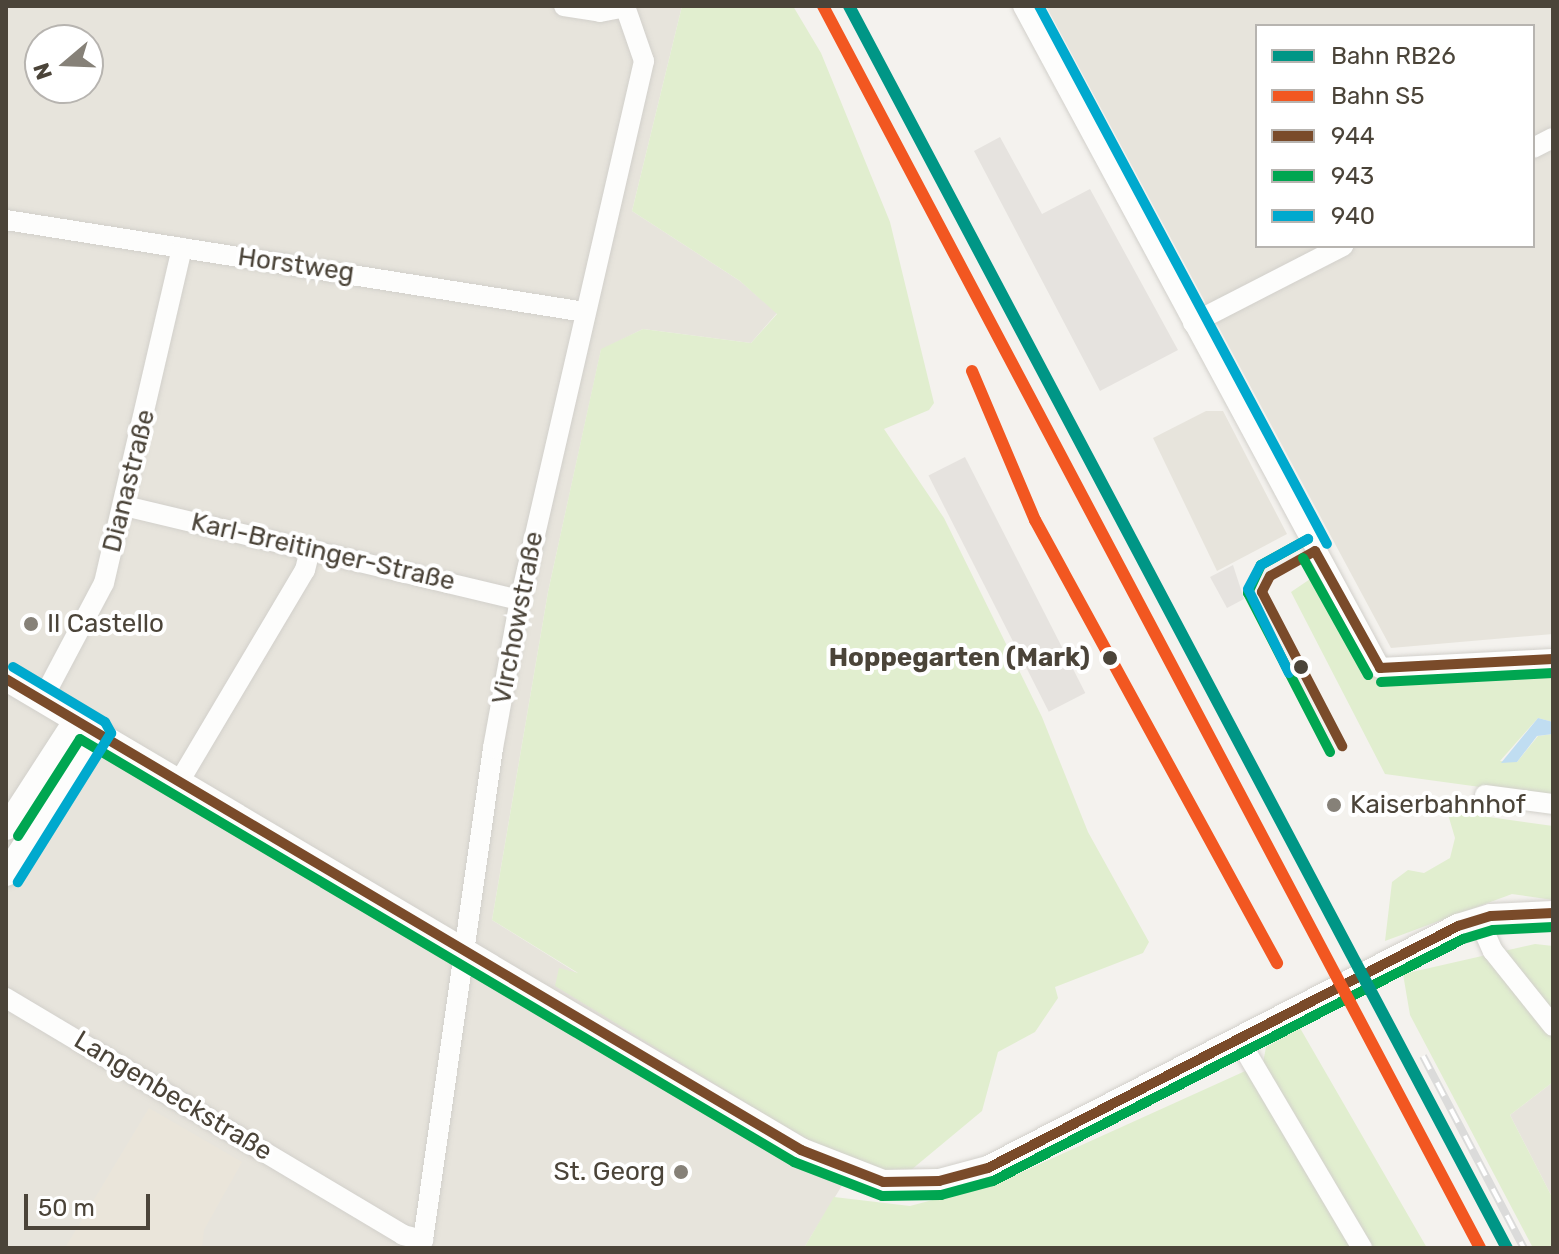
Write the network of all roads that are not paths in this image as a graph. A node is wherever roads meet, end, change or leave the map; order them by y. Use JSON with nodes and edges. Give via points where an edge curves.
{"nodes":[{"id":1,"x":564,"y":6,"type":"edge"},
{"id":2,"x":625,"y":6,"type":"edge"},
{"id":3,"x":1023,"y":6,"type":"edge"},
{"id":4,"x":1553,"y":138,"type":"edge"},
{"id":5,"x":1535,"y":147,"type":"edge"},
{"id":6,"x":6,"y":220,"type":"edge"},
{"id":7,"x":182,"y":248,"type":"junction"},
{"id":8,"x":1339,"y":248,"type":"edge"},
{"id":9,"x":585,"y":312,"type":"junction"},
{"id":10,"x":1193,"y":323,"type":"junction"},
{"id":11,"x":125,"y":506,"type":"junction"},
{"id":12,"x":310,"y":550,"type":"junction"},
{"id":13,"x":520,"y":600,"type":"junction"},
{"id":14,"x":1553,"y":659,"type":"edge"},
{"id":15,"x":6,"y":679,"type":"edge"},
{"id":16,"x":42,"y":700,"type":"junction"},
{"id":17,"x":76,"y":720,"type":"junction"},
{"id":18,"x":97,"y":733,"type":"junction"},
{"id":19,"x":179,"y":782,"type":"junction"},
{"id":20,"x":1485,"y":795,"type":"dead end"},
{"id":21,"x":1553,"y":804,"type":"edge"},
{"id":22,"x":6,"y":828,"type":"edge"},
{"id":23,"x":6,"y":874,"type":"edge"},
{"id":24,"x":1553,"y":913,"type":"edge"},
{"id":25,"x":1479,"y":920,"type":"junction"},
{"id":26,"x":466,"y":952,"type":"junction"},
{"id":27,"x":6,"y":998,"type":"edge"},
{"id":28,"x":1553,"y":1026,"type":"edge"},
{"id":29,"x":1239,"y":1040,"type":"junction"},
{"id":30,"x":423,"y":1240,"type":"joint"},
{"id":31,"x":1362,"y":1248,"type":"edge"}],
"edges":[{"from":1,"to":2,"type":"street","via":[[600,12]]},
{"from":2,"to":9,"type":"street","name":"Virchowstraße","via":[[644,61]]},
{"from":3,"to":10,"type":"street"},
{"from":4,"to":5,"type":"street"},
{"from":6,"to":7,"type":"street","name":"Horstweg"},
{"from":7,"to":9,"type":"street","name":"Horstweg"},
{"from":7,"to":11,"type":"street","name":"Dianastraße"},
{"from":8,"to":10,"type":"street"},
{"from":9,"to":13,"type":"street","name":"Virchowstraße"},
{"from":10,"to":14,"type":"street","via":[[1380,668]]},
{"from":11,"to":12,"type":"street","name":"Karl-Breitinger-Straße"},
{"from":11,"to":16,"type":"street","name":"Dianastraße","via":[[97,600]]},
{"from":12,"to":13,"type":"street","name":"Karl-Breitinger-Straße"},
{"from":12,"to":19,"type":"street","via":[[305,570]]},
{"from":13,"to":26,"type":"street","name":"Virchowstraße","via":[[493,748]]},
{"from":15,"to":16,"type":"street"},
{"from":16,"to":17,"type":"street"},
{"from":17,"to":18,"type":"street"},
{"from":17,"to":22,"type":"street"},
{"from":18,"to":19,"type":"street"},
{"from":18,"to":23,"type":"street"},
{"from":19,"to":26,"type":"street"},
{"from":20,"to":21,"type":"street"},
{"from":24,"to":25,"type":"street"},
{"from":25,"to":28,"type":"street","via":[[1493,951]]},
{"from":25,"to":29,"type":"street","via":[[1413,946]]},
{"from":26,"to":29,"type":"street","via":[[801,1150],[883,1182],[939,1181],[988,1168]]},
{"from":26,"to":30,"type":"street","name":"Virchowstraße"},
{"from":27,"to":30,"type":"street","name":"Langenbeckstraße","via":[[403,1235]]},
{"from":29,"to":31,"type":"street"}]}
